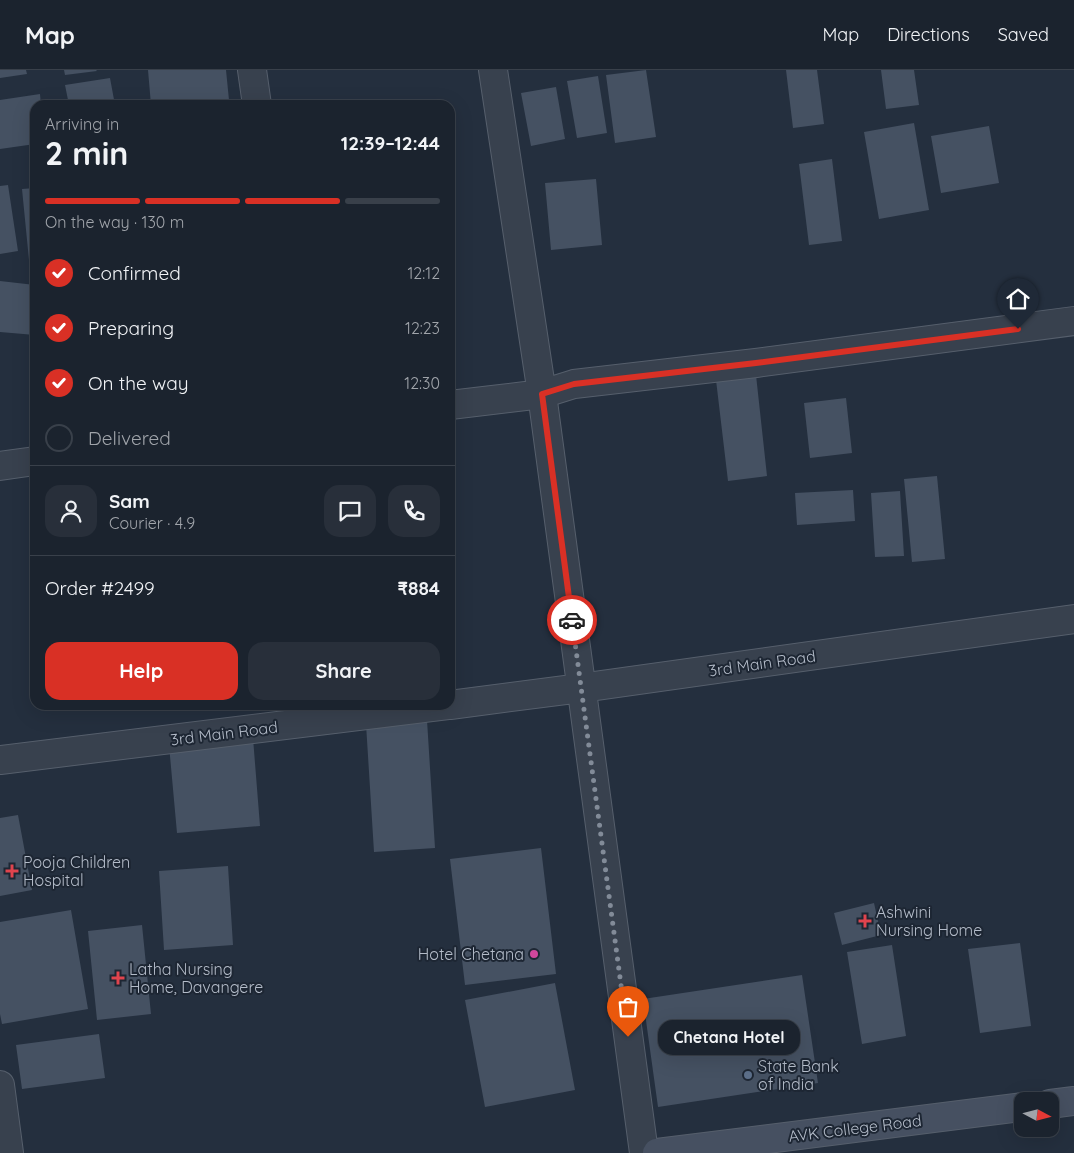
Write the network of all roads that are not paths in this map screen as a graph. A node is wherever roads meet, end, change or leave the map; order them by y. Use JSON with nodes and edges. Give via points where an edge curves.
{"nodes":[{"id":1,"x":252,"y":70,"type":"edge"},
{"id":2,"x":493,"y":70,"type":"edge"},
{"id":3,"x":257,"y":100,"type":"edge"},
{"id":4,"x":1074,"y":321,"type":"edge"},
{"id":5,"x":542,"y":394,"type":"junction"},
{"id":6,"x":455,"y":403,"type":"edge"},
{"id":7,"x":30,"y":462,"type":"edge"},
{"id":8,"x":0,"y":466,"type":"edge"},
{"id":9,"x":1074,"y":619,"type":"edge"},
{"id":10,"x":581,"y":688,"type":"junction"},
{"id":11,"x":455,"y":704,"type":"edge"},
{"id":12,"x":408,"y":710,"type":"edge"},
{"id":13,"x":0,"y":760,"type":"edge"},
{"id":14,"x":0,"y":1085,"type":"edge"},
{"id":15,"x":1074,"y":1101,"type":"edge"},
{"id":16,"x":1059,"y":1103,"type":"edge"},
{"id":17,"x":1014,"y":1108,"type":"edge"},
{"id":18,"x":9,"y":1153,"type":"edge"},
{"id":19,"x":644,"y":1153,"type":"edge"},
{"id":20,"x":657,"y":1153,"type":"edge"}],
"edges":[{"from":1,"to":3,"type":"street"},
{"from":2,"to":5,"type":"street"},
{"from":4,"to":5,"type":"street","via":[[574,384]]},
{"from":5,"to":6,"type":"street"},
{"from":5,"to":10,"type":"street"},
{"from":7,"to":8,"type":"street"},
{"from":9,"to":10,"type":"street","name":"3rd Main Road"},
{"from":10,"to":11,"type":"street","name":"3rd Main Road"},
{"from":10,"to":19,"type":"street"},
{"from":12,"to":13,"type":"street","name":"3rd Main Road"},
{"from":14,"to":18,"type":"street"},
{"from":15,"to":16,"type":"main road"},
{"from":17,"to":20,"type":"main road","name":"AVK College Road"}]}
